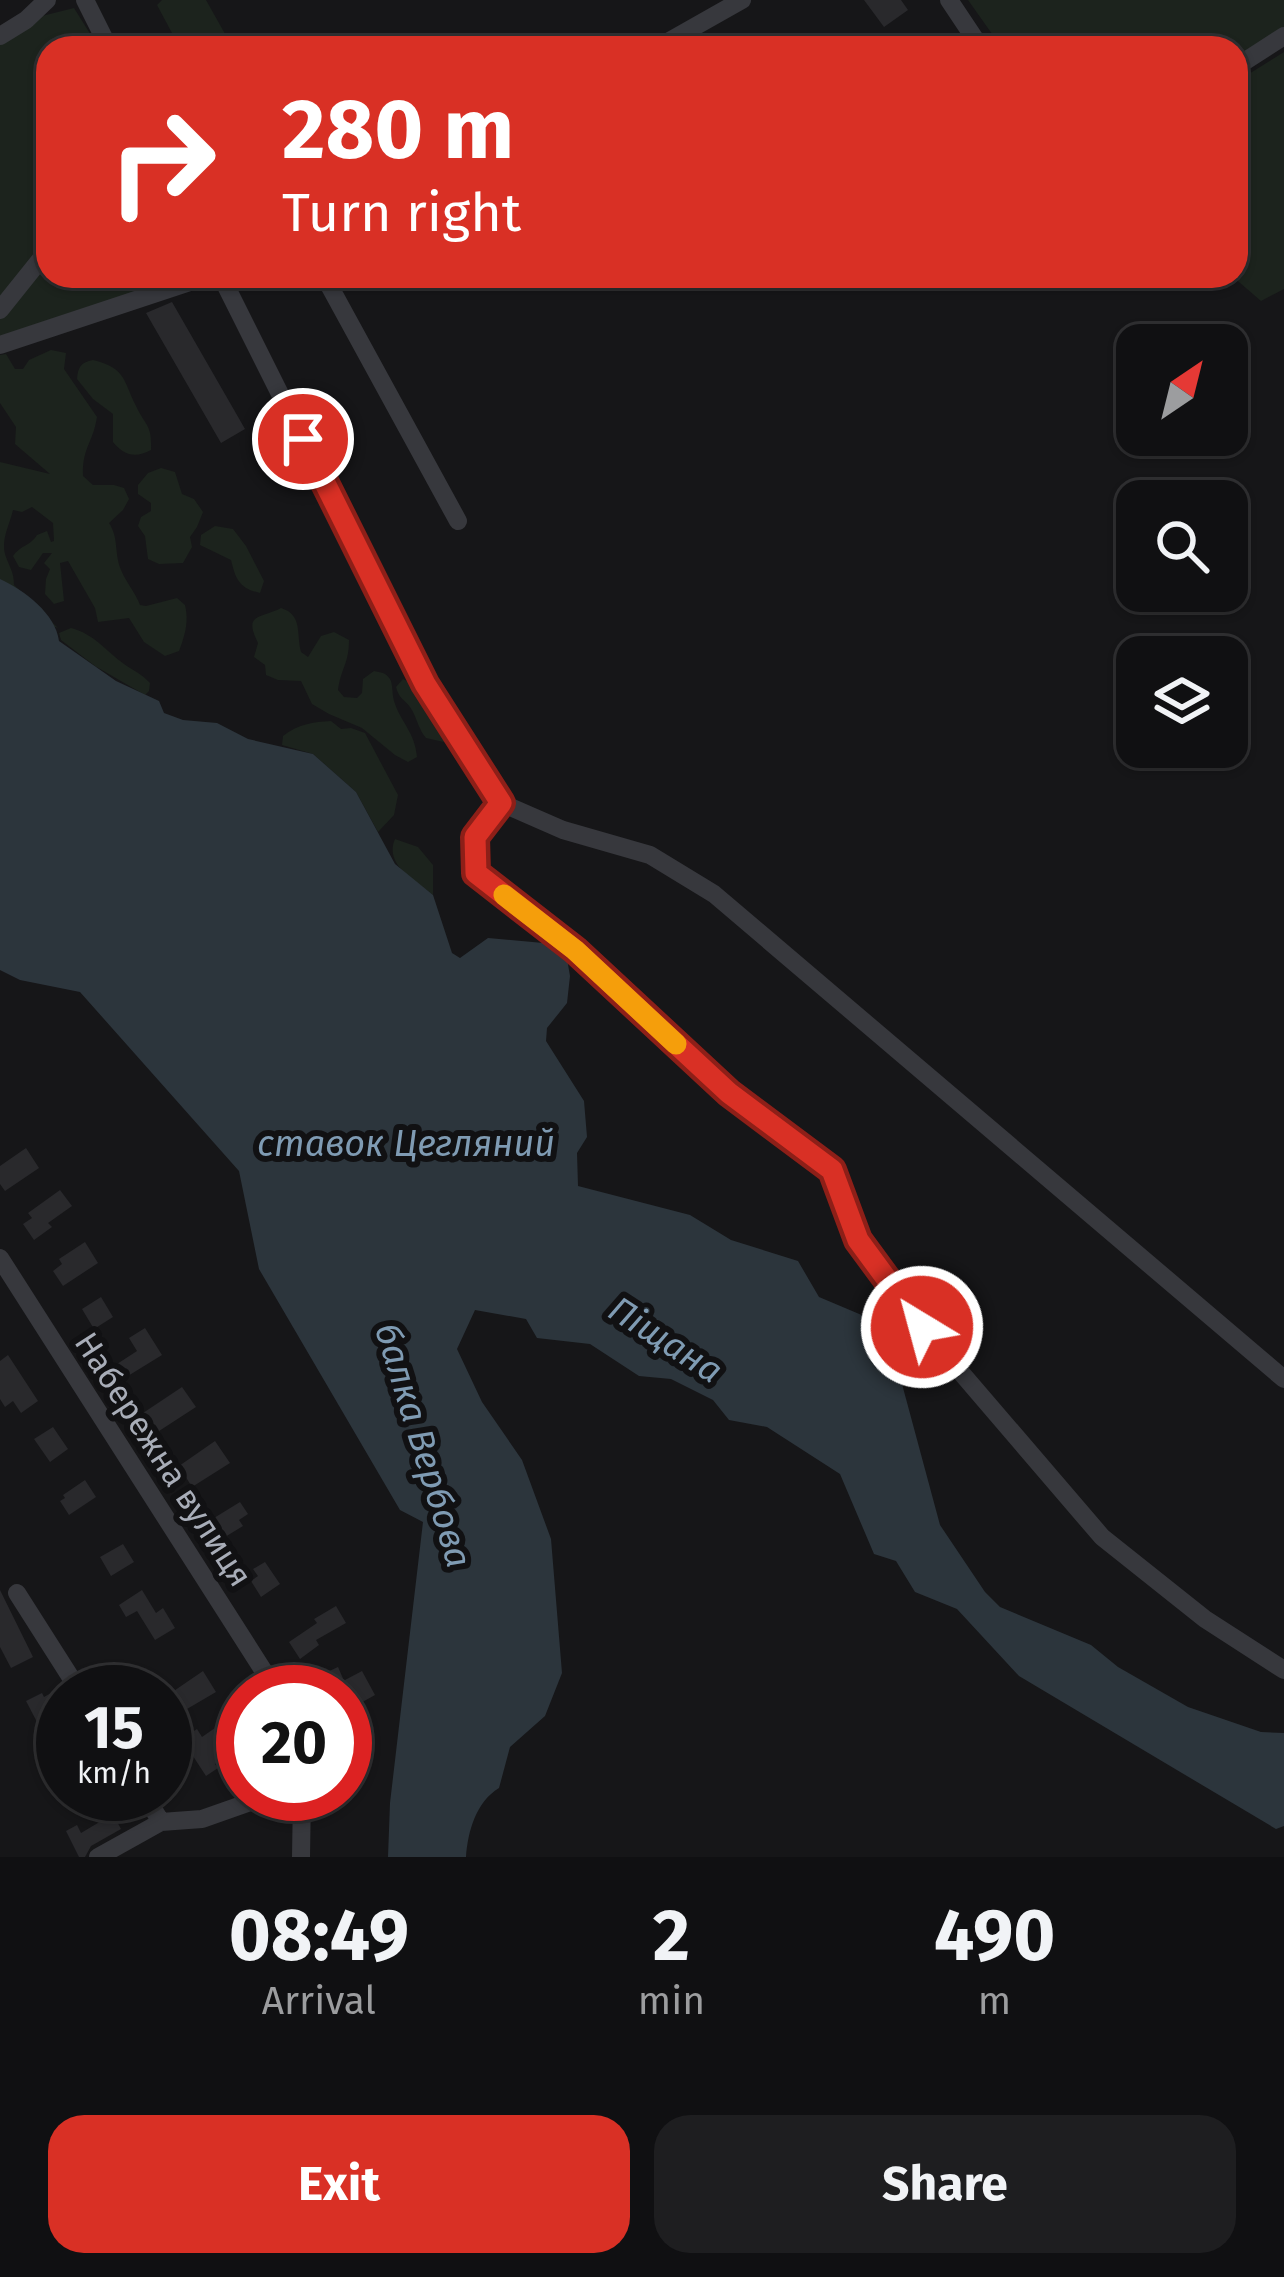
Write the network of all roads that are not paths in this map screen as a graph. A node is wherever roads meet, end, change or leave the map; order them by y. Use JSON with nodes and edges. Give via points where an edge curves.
{"nodes":[{"id":1,"x":47,"y":0,"type":"edge"},
{"id":2,"x":85,"y":0,"type":"edge"},
{"id":3,"x":742,"y":0,"type":"edge"},
{"id":4,"x":950,"y":0,"type":"edge"},
{"id":5,"x":0,"y":36,"type":"edge"},
{"id":6,"x":103,"y":36,"type":"edge"},
{"id":7,"x":679,"y":36,"type":"edge"},
{"id":8,"x":973,"y":36,"type":"edge"},
{"id":9,"x":1284,"y":36,"type":"edge"},
{"id":10,"x":1248,"y":59,"type":"edge"},
{"id":11,"x":36,"y":265,"type":"edge"},
{"id":12,"x":172,"y":288,"type":"edge"},
{"id":13,"x":227,"y":288,"type":"edge"},
{"id":14,"x":331,"y":288,"type":"edge"},
{"id":15,"x":0,"y":310,"type":"edge"},
{"id":16,"x":0,"y":345,"type":"edge"},
{"id":17,"x":458,"y":521,"type":"dead end"},
{"id":18,"x":501,"y":803,"type":"junction"},
{"id":19,"x":0,"y":1258,"type":"edge"},
{"id":20,"x":1284,"y":1379,"type":"edge"},
{"id":21,"x":17,"y":1593,"type":"dead end"},
{"id":22,"x":63,"y":1665,"type":"edge"},
{"id":23,"x":260,"y":1665,"type":"edge"},
{"id":24,"x":1284,"y":1670,"type":"edge"},
{"id":25,"x":216,"y":1814,"type":"edge"},
{"id":26,"x":302,"y":1821,"type":"edge"},
{"id":27,"x":161,"y":1822,"type":"joint"},
{"id":28,"x":98,"y":1857,"type":"edge"},
{"id":29,"x":301,"y":1857,"type":"edge"}],
"edges":[{"from":1,"to":5,"type":"street"},
{"from":2,"to":6,"type":"street"},
{"from":3,"to":7,"type":"street"},
{"from":4,"to":8,"type":"street"},
{"from":9,"to":10,"type":"street"},
{"from":11,"to":15,"type":"street"},
{"from":12,"to":16,"type":"street"},
{"from":13,"to":18,"type":"street","via":[[425,684]]},
{"from":14,"to":17,"type":"street"},
{"from":18,"to":20,"type":"street","via":[[650,855],[714,894]]},
{"from":18,"to":24,"type":"street","via":[[475,837],[476,873],[575,950],[729,1093],[832,1170],[858,1240],[922,1327],[1102,1537]]},
{"from":19,"to":23,"type":"street","name":"Набережна вулиця"},
{"from":21,"to":22,"type":"street"},
{"from":25,"to":27,"type":"street"},
{"from":26,"to":29,"type":"street"},
{"from":27,"to":28,"type":"street"}]}
